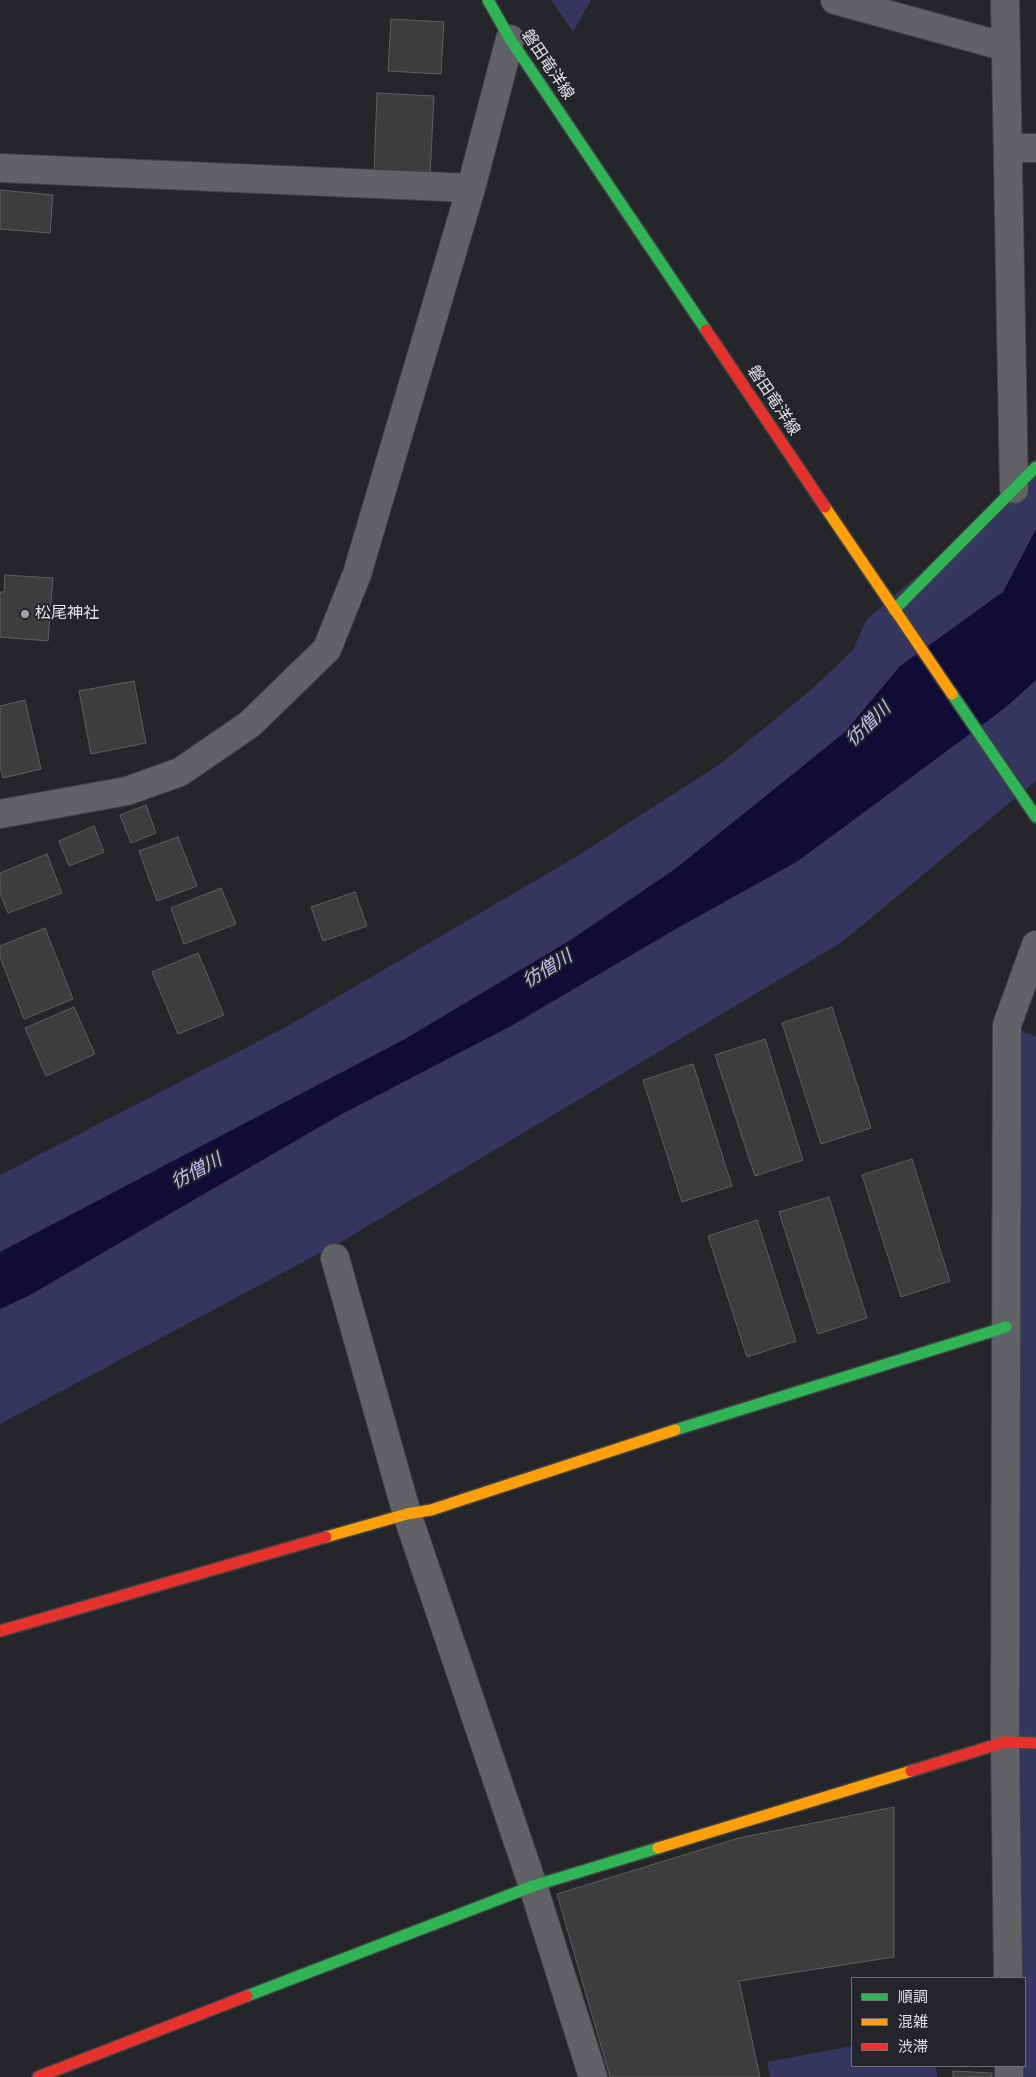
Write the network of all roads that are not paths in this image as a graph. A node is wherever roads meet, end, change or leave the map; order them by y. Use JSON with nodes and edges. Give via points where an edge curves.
{"nodes":[{"id":1,"x":488,"y":0,"type":"edge"},
{"id":2,"x":835,"y":0,"type":"edge"},
{"id":3,"x":1005,"y":0,"type":"edge"},
{"id":4,"x":510,"y":39,"type":"junction"},
{"id":5,"x":1006,"y":47,"type":"junction"},
{"id":6,"x":1008,"y":148,"type":"junction"},
{"id":7,"x":1036,"y":148,"type":"edge"},
{"id":8,"x":0,"y":168,"type":"edge"},
{"id":9,"x":471,"y":188,"type":"junction"},
{"id":10,"x":1036,"y":468,"type":"edge"},
{"id":11,"x":1014,"y":489,"type":"junction"},
{"id":12,"x":894,"y":610,"type":"junction"},
{"id":13,"x":0,"y":814,"type":"edge"},
{"id":14,"x":1036,"y":817,"type":"edge"},
{"id":15,"x":1036,"y":945,"type":"edge"},
{"id":16,"x":335,"y":1258,"type":"dead end"},
{"id":17,"x":1006,"y":1327,"type":"junction"},
{"id":18,"x":408,"y":1514,"type":"junction"},
{"id":19,"x":0,"y":1631,"type":"edge"},
{"id":20,"x":1005,"y":1742,"type":"junction"},
{"id":21,"x":1036,"y":1743,"type":"edge"},
{"id":22,"x":533,"y":1886,"type":"junction"},
{"id":23,"x":1008,"y":1977,"type":"edge"},
{"id":24,"x":38,"y":2077,"type":"edge"},
{"id":25,"x":593,"y":2077,"type":"edge"}],
"edges":[{"from":1,"to":4,"type":"street","name":"磐田竜洋線"},
{"from":2,"to":5,"type":"street"},
{"from":3,"to":5,"type":"street"},
{"from":4,"to":9,"type":"street"},
{"from":4,"to":12,"type":"street","name":"磐田竜洋線"},
{"from":5,"to":6,"type":"street"},
{"from":6,"to":7,"type":"street"},
{"from":6,"to":11,"type":"street"},
{"from":8,"to":9,"type":"street"},
{"from":9,"to":13,"type":"street","via":[[357,574],[327,649],[250,724],[180,772],[127,792]]},
{"from":10,"to":11,"type":"street"},
{"from":11,"to":12,"type":"street"},
{"from":12,"to":14,"type":"street","name":"磐田竜洋線"},
{"from":15,"to":17,"type":"street","via":[[1006,1025]]},
{"from":16,"to":18,"type":"street"},
{"from":17,"to":18,"type":"street","via":[[563,1465],[431,1510]]},
{"from":17,"to":20,"type":"street"},
{"from":18,"to":19,"type":"street"},
{"from":18,"to":22,"type":"street"},
{"from":20,"to":21,"type":"street"},
{"from":20,"to":22,"type":"street"},
{"from":20,"to":23,"type":"street"},
{"from":22,"to":24,"type":"street"},
{"from":22,"to":25,"type":"street"}]}
